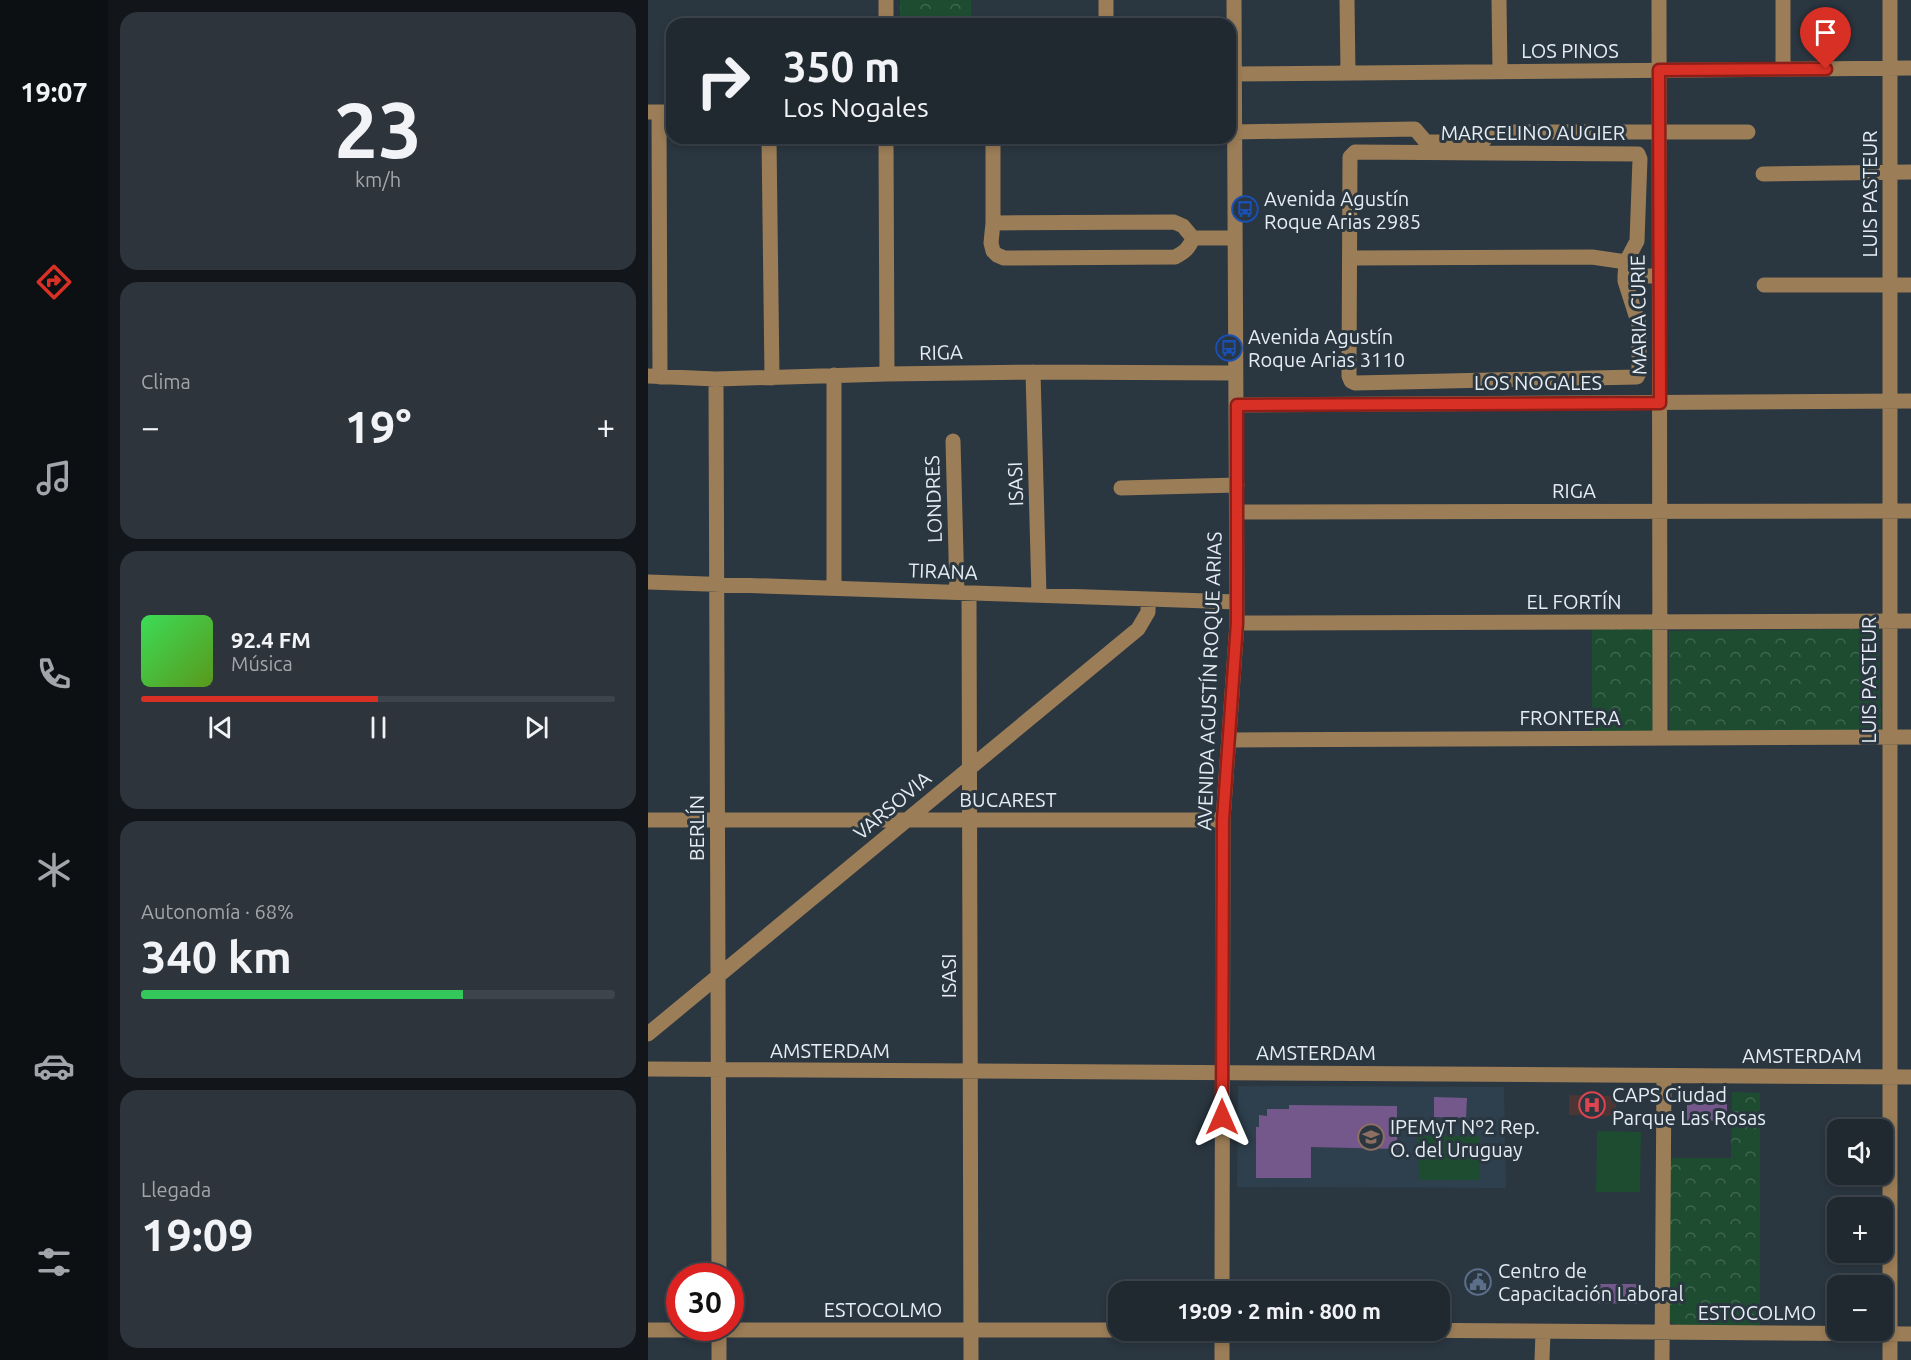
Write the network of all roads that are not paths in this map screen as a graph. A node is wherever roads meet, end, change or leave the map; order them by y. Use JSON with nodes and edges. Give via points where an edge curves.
{"nodes":[{"id":1,"x":886,"y":0,"type":"edge"},
{"id":2,"x":1106,"y":0,"type":"edge"},
{"id":3,"x":1234,"y":0,"type":"edge"},
{"id":4,"x":1347,"y":0,"type":"edge"},
{"id":5,"x":1499,"y":0,"type":"edge"},
{"id":6,"x":1659,"y":0,"type":"edge"},
{"id":7,"x":1783,"y":0,"type":"edge"},
{"id":8,"x":1890,"y":0,"type":"edge"},
{"id":9,"x":886,"y":18,"type":"edge"},
{"id":10,"x":1106,"y":18,"type":"edge"},
{"id":11,"x":1234,"y":18,"type":"edge"},
{"id":12,"x":1890,"y":68,"type":"junction"},
{"id":13,"x":1911,"y":68,"type":"edge"},
{"id":14,"x":1783,"y":69,"type":"junction"},
{"id":15,"x":1659,"y":70,"type":"junction"},
{"id":16,"x":1500,"y":72,"type":"junction"},
{"id":17,"x":1348,"y":73,"type":"junction"},
{"id":18,"x":1236,"y":74,"type":"edge"},
{"id":19,"x":660,"y":112,"type":"edge"},
{"id":20,"x":1236,"y":132,"type":"edge"},
{"id":21,"x":1659,"y":132,"type":"junction"},
{"id":22,"x":1748,"y":132,"type":"dead end"},
{"id":23,"x":769,"y":144,"type":"edge"},
{"id":24,"x":886,"y":144,"type":"edge"},
{"id":25,"x":993,"y":144,"type":"edge"},
{"id":26,"x":1234,"y":144,"type":"edge"},
{"id":27,"x":1890,"y":172,"type":"junction"},
{"id":28,"x":1911,"y":172,"type":"edge"},
{"id":29,"x":1763,"y":174,"type":"dead end"},
{"id":30,"x":993,"y":223,"type":"junction"},
{"id":31,"x":1193,"y":238,"type":"junction"},
{"id":32,"x":1235,"y":238,"type":"junction"},
{"id":33,"x":1351,"y":258,"type":"junction"},
{"id":34,"x":1625,"y":269,"type":"junction"},
{"id":35,"x":1659,"y":276,"type":"junction"},
{"id":36,"x":1764,"y":285,"type":"dead end"},
{"id":37,"x":1890,"y":285,"type":"junction"},
{"id":38,"x":1911,"y":285,"type":"edge"},
{"id":39,"x":1033,"y":372,"type":"junction"},
{"id":40,"x":887,"y":374,"type":"junction"},
{"id":41,"x":1236,"y":374,"type":"junction"},
{"id":42,"x":834,"y":375,"type":"junction"},
{"id":43,"x":654,"y":376,"type":"edge"},
{"id":44,"x":772,"y":378,"type":"junction"},
{"id":45,"x":716,"y":379,"type":"junction"},
{"id":46,"x":1889,"y":401,"type":"junction"},
{"id":47,"x":1911,"y":401,"type":"edge"},
{"id":48,"x":1660,"y":403,"type":"junction"},
{"id":49,"x":1237,"y":405,"type":"junction"},
{"id":50,"x":953,"y":441,"type":"dead end"},
{"id":51,"x":1237,"y":485,"type":"junction"},
{"id":52,"x":1121,"y":488,"type":"dead end"},
{"id":53,"x":1660,"y":511,"type":"junction"},
{"id":54,"x":1889,"y":511,"type":"junction"},
{"id":55,"x":1911,"y":511,"type":"edge"},
{"id":56,"x":1237,"y":512,"type":"junction"},
{"id":57,"x":648,"y":582,"type":"edge"},
{"id":58,"x":716,"y":585,"type":"junction"},
{"id":59,"x":834,"y":588,"type":"junction"},
{"id":60,"x":963,"y":593,"type":"junction"},
{"id":61,"x":1039,"y":595,"type":"junction"},
{"id":62,"x":1148,"y":599,"type":"junction"},
{"id":63,"x":1237,"y":602,"type":"junction"},
{"id":64,"x":1889,"y":621,"type":"junction"},
{"id":65,"x":1911,"y":621,"type":"edge"},
{"id":66,"x":1660,"y":622,"type":"junction"},
{"id":67,"x":1237,"y":623,"type":"junction"},
{"id":68,"x":1889,"y":737,"type":"junction"},
{"id":69,"x":1911,"y":737,"type":"edge"},
{"id":70,"x":1660,"y":738,"type":"junction"},
{"id":71,"x":1229,"y":740,"type":"junction"},
{"id":72,"x":969,"y":768,"type":"junction"},
{"id":73,"x":648,"y":820,"type":"edge"},
{"id":74,"x":717,"y":820,"type":"junction"},
{"id":75,"x":906,"y":820,"type":"junction"},
{"id":76,"x":969,"y":820,"type":"junction"},
{"id":77,"x":1223,"y":820,"type":"junction"},
{"id":78,"x":718,"y":976,"type":"junction"},
{"id":79,"x":648,"y":1034,"type":"edge"},
{"id":80,"x":648,"y":1070,"type":"edge"},
{"id":81,"x":718,"y":1070,"type":"junction"},
{"id":82,"x":969,"y":1071,"type":"junction"},
{"id":83,"x":1222,"y":1073,"type":"junction"},
{"id":84,"x":1664,"y":1076,"type":"junction"},
{"id":85,"x":1890,"y":1077,"type":"junction"},
{"id":86,"x":1911,"y":1077,"type":"edge"},
{"id":87,"x":719,"y":1263,"type":"edge"},
{"id":88,"x":1891,"y":1275,"type":"edge"},
{"id":89,"x":1222,"y":1281,"type":"edge"},
{"id":90,"x":744,"y":1329,"type":"edge"},
{"id":91,"x":648,"y":1330,"type":"edge"},
{"id":92,"x":666,"y":1330,"type":"edge"},
{"id":93,"x":971,"y":1330,"type":"junction"},
{"id":94,"x":1108,"y":1330,"type":"edge"},
{"id":95,"x":1450,"y":1331,"type":"edge"},
{"id":96,"x":1543,"y":1332,"type":"junction"},
{"id":97,"x":1662,"y":1332,"type":"junction"},
{"id":98,"x":1827,"y":1333,"type":"edge"},
{"id":99,"x":1893,"y":1334,"type":"edge"},
{"id":100,"x":1911,"y":1334,"type":"edge"},
{"id":101,"x":719,"y":1341,"type":"edge"},
{"id":102,"x":1222,"y":1341,"type":"edge"},
{"id":103,"x":1891,"y":1341,"type":"edge"},
{"id":104,"x":719,"y":1360,"type":"edge"},
{"id":105,"x":971,"y":1360,"type":"edge"},
{"id":106,"x":1222,"y":1360,"type":"edge"},
{"id":107,"x":1542,"y":1360,"type":"edge"},
{"id":108,"x":1662,"y":1360,"type":"edge"},
{"id":109,"x":1890,"y":1360,"type":"edge"}],
"edges":[{"from":1,"to":9,"type":"street"},
{"from":2,"to":10,"type":"street"},
{"from":3,"to":11,"type":"street","name":"AVENIDA AGUSTÍN ROQUE ARIAS"},
{"from":4,"to":17,"type":"street"},
{"from":5,"to":16,"type":"street"},
{"from":6,"to":15,"type":"street","name":"MARIA CURIE"},
{"from":7,"to":14,"type":"street"},
{"from":8,"to":12,"type":"street","name":"LUIS PASTEUR"},
{"from":12,"to":13,"type":"street","name":"LOS PINOS"},
{"from":12,"to":14,"type":"street","name":"LOS PINOS"},
{"from":12,"to":27,"type":"street","name":"LUIS PASTEUR"},
{"from":14,"to":15,"type":"street","name":"LOS PINOS"},
{"from":15,"to":16,"type":"street","name":"LOS PINOS"},
{"from":15,"to":21,"type":"street","name":"MARIA CURIE"},
{"from":16,"to":17,"type":"street","name":"LOS PINOS"},
{"from":17,"to":18,"type":"street","name":"LOS PINOS"},
{"from":19,"to":43,"type":"street"},
{"from":20,"to":21,"type":"street","via":[[1415,129],[1426,142],[1483,142],[1490,132]]},
{"from":21,"to":22,"type":"street"},
{"from":21,"to":35,"type":"street","name":"MARIA CURIE"},
{"from":23,"to":44,"type":"street"},
{"from":24,"to":40,"type":"street"},
{"from":25,"to":30,"type":"street"},
{"from":26,"to":32,"type":"street","name":"AVENIDA AGUSTÍN ROQUE ARIAS"},
{"from":27,"to":28,"type":"street"},
{"from":27,"to":29,"type":"street"},
{"from":27,"to":37,"type":"street","name":"LUIS PASTEUR"},
{"from":30,"to":31,"type":"street","via":[[1174,222]]},
{"from":30,"to":31,"type":"street","via":[[993,251],[1005,258],[1175,256],[1184,253]]},
{"from":31,"to":32,"type":"street"},
{"from":32,"to":41,"type":"street","name":"AVENIDA AGUSTÍN ROQUE ARIAS"},
{"from":33,"to":34,"type":"street","via":[[1592,257]]},
{"from":33,"to":34,"type":"street","name":"MARCELINO AUGIER","via":[[1352,154],[1638,154],[1637,241]]},
{"from":33,"to":34,"type":"street","via":[[1348,376],[1355,383],[1637,376],[1639,325],[1624,282]]},
{"from":34,"to":35,"type":"street"},
{"from":35,"to":48,"type":"street","name":"MARIA CURIE"},
{"from":36,"to":37,"type":"street"},
{"from":37,"to":38,"type":"street"},
{"from":37,"to":46,"type":"street","name":"LUIS PASTEUR"},
{"from":39,"to":40,"type":"street","name":"RIGA"},
{"from":39,"to":41,"type":"street","name":"RIGA"},
{"from":39,"to":61,"type":"street","name":"ISASI"},
{"from":40,"to":42,"type":"street","name":"RIGA"},
{"from":41,"to":49,"type":"street","name":"AVENIDA AGUSTÍN ROQUE ARIAS"},
{"from":42,"to":44,"type":"street","name":"RIGA"},
{"from":42,"to":59,"type":"street"},
{"from":43,"to":45,"type":"street","name":"RIGA"},
{"from":44,"to":45,"type":"street","name":"RIGA"},
{"from":45,"to":58,"type":"street","name":"BERLÍN"},
{"from":46,"to":47,"type":"street","name":"LOS NOGALES"},
{"from":46,"to":48,"type":"street","name":"LOS NOGALES"},
{"from":46,"to":54,"type":"street","name":"LUIS PASTEUR"},
{"from":48,"to":49,"type":"street","name":"LOS NOGALES"},
{"from":48,"to":53,"type":"street","name":"MARIA CURIE"},
{"from":49,"to":51,"type":"street","name":"AVENIDA AGUSTÍN ROQUE ARIAS"},
{"from":50,"to":60,"type":"street","name":"LONDRES"},
{"from":51,"to":52,"type":"street"},
{"from":51,"to":56,"type":"street","name":"AVENIDA AGUSTÍN ROQUE ARIAS"},
{"from":53,"to":54,"type":"street","name":"RIGA"},
{"from":53,"to":56,"type":"street","name":"RIGA"},
{"from":53,"to":66,"type":"street","name":"MARIA CURIE"},
{"from":54,"to":55,"type":"street","name":"RIGA"},
{"from":54,"to":64,"type":"street","name":"LUIS PASTEUR"},
{"from":56,"to":63,"type":"street","name":"AVENIDA AGUSTÍN ROQUE ARIAS"},
{"from":57,"to":58,"type":"street","name":"TIRANA"},
{"from":58,"to":59,"type":"street","name":"TIRANA"},
{"from":58,"to":74,"type":"street","name":"BERLÍN"},
{"from":59,"to":60,"type":"street","name":"TIRANA"},
{"from":60,"to":61,"type":"street","name":"TIRANA"},
{"from":60,"to":72,"type":"street","name":"ISASI"},
{"from":61,"to":62,"type":"street","name":"TIRANA"},
{"from":62,"to":63,"type":"street","name":"TIRANA"},
{"from":62,"to":72,"type":"street","name":"VARSOVIA","via":[[1148,612],[1138,629]]},
{"from":63,"to":67,"type":"street","name":"AVENIDA AGUSTÍN ROQUE ARIAS"},
{"from":64,"to":65,"type":"street","name":"EL FORTÍN"},
{"from":64,"to":66,"type":"street","name":"EL FORTÍN"},
{"from":64,"to":68,"type":"street","name":"LUIS PASTEUR"},
{"from":66,"to":67,"type":"street","name":"EL FORTÍN"},
{"from":66,"to":70,"type":"street","name":"MARIA CURIE"},
{"from":67,"to":71,"type":"street","name":"AVENIDA AGUSTÍN ROQUE ARIAS"},
{"from":68,"to":69,"type":"street","name":"FRONTERA"},
{"from":68,"to":70,"type":"street","name":"FRONTERA"},
{"from":68,"to":85,"type":"street","name":"LUIS PASTEUR"},
{"from":70,"to":71,"type":"street","name":"FRONTERA"},
{"from":71,"to":77,"type":"street","name":"AVENIDA AGUSTÍN ROQUE ARIAS"},
{"from":72,"to":75,"type":"street","name":"VARSOVIA"},
{"from":72,"to":76,"type":"street","name":"ISASI"},
{"from":73,"to":74,"type":"street","name":"BUCAREST"},
{"from":74,"to":75,"type":"street","name":"BUCAREST"},
{"from":74,"to":78,"type":"street","name":"BERLÍN"},
{"from":75,"to":76,"type":"street","name":"BUCAREST"},
{"from":75,"to":78,"type":"street","name":"VARSOVIA"},
{"from":76,"to":77,"type":"street","name":"BUCAREST"},
{"from":76,"to":82,"type":"street","name":"ISASI"},
{"from":77,"to":83,"type":"street","name":"AVENIDA AGUSTÍN ROQUE ARIAS"},
{"from":78,"to":79,"type":"street","name":"VARSOVIA"},
{"from":78,"to":81,"type":"street","name":"BERLÍN"},
{"from":80,"to":81,"type":"street","name":"AMSTERDAM"},
{"from":81,"to":82,"type":"street","name":"AMSTERDAM"},
{"from":81,"to":87,"type":"street","name":"BERLÍN"},
{"from":82,"to":83,"type":"street","name":"AMSTERDAM"},
{"from":82,"to":93,"type":"street","name":"ISASI"},
{"from":83,"to":84,"type":"street","name":"AMSTERDAM"},
{"from":83,"to":89,"type":"street","name":"AVENIDA AGUSTÍN ROQUE ARIAS"},
{"from":84,"to":85,"type":"street","name":"AMSTERDAM"},
{"from":84,"to":97,"type":"street"},
{"from":85,"to":86,"type":"street","name":"AMSTERDAM"},
{"from":85,"to":88,"type":"street","name":"LUIS PASTEUR"},
{"from":90,"to":93,"type":"street","name":"ESTOCOLMO"},
{"from":91,"to":92,"type":"street","name":"ESTOCOLMO"},
{"from":93,"to":94,"type":"street","name":"ESTOCOLMO"},
{"from":93,"to":105,"type":"street","name":"ISASI"},
{"from":95,"to":96,"type":"street","name":"ESTOCOLMO"},
{"from":96,"to":97,"type":"street","name":"ESTOCOLMO"},
{"from":96,"to":107,"type":"street"},
{"from":97,"to":98,"type":"street","name":"ESTOCOLMO"},
{"from":97,"to":108,"type":"street"},
{"from":99,"to":100,"type":"street","name":"ESTOCOLMO"},
{"from":101,"to":104,"type":"street"},
{"from":102,"to":106,"type":"street"},
{"from":103,"to":109,"type":"street","name":"LUIS PASTEUR"}]}
